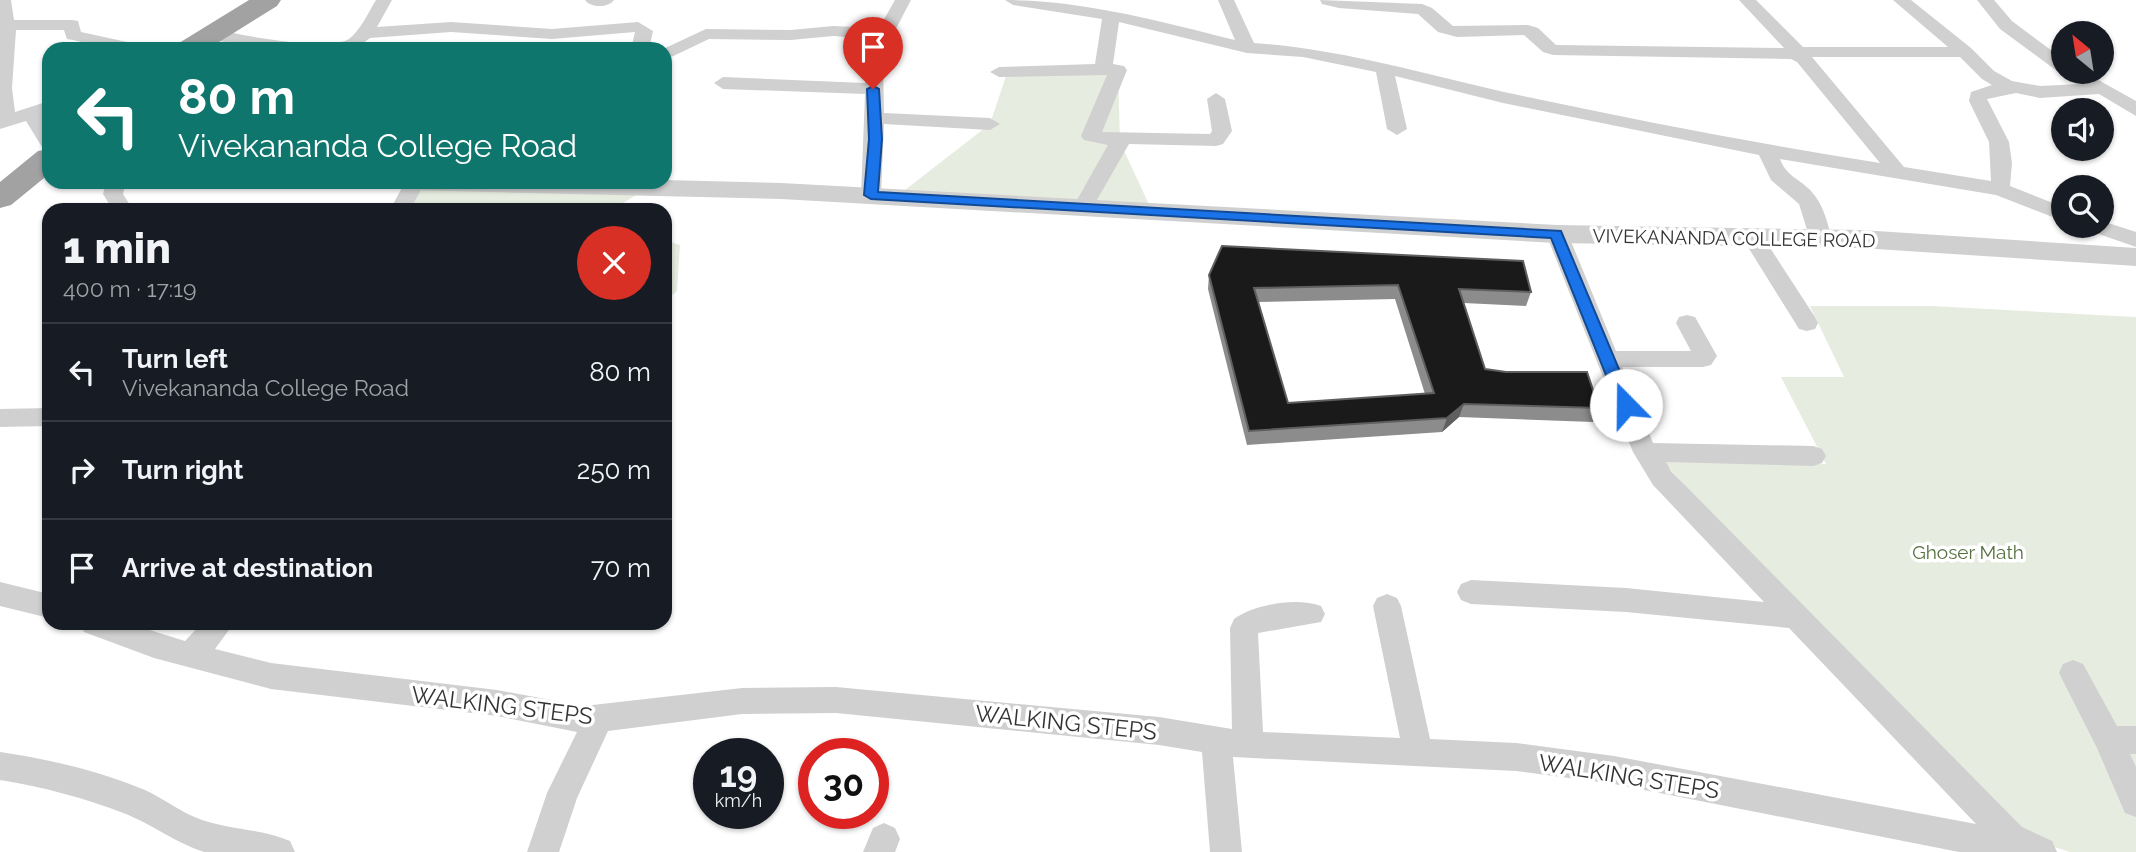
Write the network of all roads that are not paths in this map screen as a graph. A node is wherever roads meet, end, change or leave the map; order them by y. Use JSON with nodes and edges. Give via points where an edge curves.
{"nodes":[{"id":1,"x":3,"y":0,"type":"edge"},
{"id":2,"x":268,"y":0,"type":"edge"},
{"id":3,"x":384,"y":0,"type":"edge"},
{"id":4,"x":593,"y":0,"type":"edge"},
{"id":5,"x":606,"y":0,"type":"edge"},
{"id":6,"x":904,"y":0,"type":"edge"},
{"id":7,"x":1013,"y":0,"type":"edge"},
{"id":8,"x":1226,"y":0,"type":"edge"},
{"id":9,"x":1328,"y":0,"type":"edge"},
{"id":10,"x":1747,"y":0,"type":"edge"},
{"id":11,"x":1901,"y":0,"type":"edge"},
{"id":12,"x":1985,"y":0,"type":"edge"},
{"id":13,"x":1111,"y":16,"type":"junction"},
{"id":14,"x":5,"y":31,"type":"edge"},
{"id":15,"x":362,"y":33,"type":"junction"},
{"id":16,"x":214,"y":34,"type":"junction"},
{"id":17,"x":884,"y":34,"type":"junction"},
{"id":18,"x":104,"y":42,"type":"edge"},
{"id":19,"x":201,"y":42,"type":"edge"},
{"id":20,"x":261,"y":42,"type":"edge"},
{"id":21,"x":355,"y":42,"type":"edge"},
{"id":22,"x":642,"y":42,"type":"edge"},
{"id":23,"x":1247,"y":48,"type":"junction"},
{"id":24,"x":672,"y":51,"type":"edge"},
{"id":25,"x":1792,"y":52,"type":"junction"},
{"id":26,"x":1965,"y":52,"type":"junction"},
{"id":27,"x":2051,"y":58,"type":"edge"},
{"id":28,"x":1103,"y":69,"type":"junction"},
{"id":29,"x":1384,"y":69,"type":"junction"},
{"id":30,"x":999,"y":72,"type":"dead end"},
{"id":31,"x":723,"y":83,"type":"dead end"},
{"id":32,"x":2091,"y":84,"type":"edge"},
{"id":33,"x":2015,"y":88,"type":"junction"},
{"id":34,"x":873,"y":89,"type":"junction"},
{"id":35,"x":2099,"y":89,"type":"junction"},
{"id":36,"x":2127,"y":97,"type":"edge"},
{"id":37,"x":1216,"y":99,"type":"dead end"},
{"id":38,"x":40,"y":110,"type":"edge"},
{"id":39,"x":2136,"y":110,"type":"edge"},
{"id":40,"x":876,"y":118,"type":"junction"},
{"id":41,"x":4,"y":122,"type":"edge"},
{"id":42,"x":990,"y":124,"type":"dead end"},
{"id":43,"x":1397,"y":129,"type":"dead end"},
{"id":44,"x":1091,"y":136,"type":"junction"},
{"id":45,"x":1768,"y":151,"type":"junction"},
{"id":46,"x":42,"y":168,"type":"edge"},
{"id":47,"x":1897,"y":172,"type":"junction"},
{"id":48,"x":661,"y":189,"type":"edge"},
{"id":49,"x":2000,"y":189,"type":"junction"},
{"id":50,"x":871,"y":195,"type":"junction"},
{"id":51,"x":0,"y":198,"type":"edge"},
{"id":52,"x":1083,"y":206,"type":"junction"},
{"id":53,"x":2051,"y":209,"type":"edge"},
{"id":54,"x":2114,"y":232,"type":"edge"},
{"id":55,"x":1557,"y":234,"type":"junction"},
{"id":56,"x":1754,"y":239,"type":"junction"},
{"id":57,"x":1821,"y":239,"type":"junction"},
{"id":58,"x":2136,"y":240,"type":"edge"},
{"id":59,"x":2136,"y":257,"type":"edge"},
{"id":60,"x":1687,"y":323,"type":"dead end"},
{"id":61,"x":1807,"y":323,"type":"dead end"},
{"id":62,"x":1607,"y":359,"type":"junction"},
{"id":63,"x":42,"y":417,"type":"edge"},
{"id":64,"x":0,"y":418,"type":"edge"},
{"id":65,"x":1646,"y":452,"type":"junction"},
{"id":66,"x":1813,"y":456,"type":"dead end"},
{"id":67,"x":1471,"y":592,"type":"dead end"},
{"id":68,"x":0,"y":594,"type":"edge"},
{"id":69,"x":42,"y":605,"type":"edge"},
{"id":70,"x":1387,"y":606,"type":"dead end"},
{"id":71,"x":1311,"y":614,"type":"dead end"},
{"id":72,"x":1797,"y":617,"type":"junction"},
{"id":73,"x":112,"y":630,"type":"edge"},
{"id":74,"x":214,"y":630,"type":"edge"},
{"id":75,"x":191,"y":655,"type":"junction"},
{"id":76,"x":2073,"y":673,"type":"dead end"},
{"id":77,"x":597,"y":718,"type":"junction"},
{"id":78,"x":1216,"y":740,"type":"junction"},
{"id":79,"x":2122,"y":740,"type":"edge"},
{"id":80,"x":1248,"y":745,"type":"junction"},
{"id":81,"x":1418,"y":751,"type":"junction"},
{"id":82,"x":0,"y":766,"type":"edge"},
{"id":83,"x":2136,"y":802,"type":"edge"},
{"id":84,"x":2039,"y":851,"type":"edge"},
{"id":85,"x":279,"y":852,"type":"edge"},
{"id":86,"x":543,"y":852,"type":"edge"},
{"id":87,"x":1226,"y":852,"type":"edge"}],
"edges":[{"from":1,"to":14,"type":"street"},
{"from":2,"to":16,"type":"highway"},
{"from":3,"to":15,"type":"street"},
{"from":4,"to":5,"type":"street"},
{"from":6,"to":17,"type":"street"},
{"from":7,"to":13,"type":"street"},
{"from":8,"to":23,"type":"street"},
{"from":9,"to":25,"type":"street","via":[[1422,9],[1452,31],[1528,30],[1553,50]]},
{"from":10,"to":25,"type":"street"},
{"from":11,"to":26,"type":"street"},
{"from":12,"to":27,"type":"street","via":[[2006,25]]},
{"from":13,"to":23,"type":"street"},
{"from":13,"to":28,"type":"street"},
{"from":14,"to":18,"type":"street","via":[[72,25],[73,35]]},
{"from":14,"to":41,"type":"street"},
{"from":15,"to":21,"type":"street"},
{"from":15,"to":22,"type":"street","via":[[451,27],[552,34],[638,27],[644,31]]},
{"from":16,"to":19,"type":"highway"},
{"from":16,"to":20,"type":"street"},
{"from":17,"to":24,"type":"street","via":[[706,34]]},
{"from":17,"to":34,"type":"street","via":[[874,60]]},
{"from":23,"to":29,"type":"street","via":[[1327,56]]},
{"from":25,"to":26,"type":"street"},
{"from":25,"to":47,"type":"street","via":[[1803,58]]},
{"from":26,"to":33,"type":"street","via":[[1988,75]]},
{"from":28,"to":30,"type":"street"},
{"from":28,"to":44,"type":"street","via":[[1118,70]]},
{"from":29,"to":43,"type":"street"},
{"from":29,"to":45,"type":"street"},
{"from":31,"to":34,"type":"street"},
{"from":32,"to":35,"type":"street"},
{"from":33,"to":35,"type":"street","via":[[2040,92]]},
{"from":33,"to":49,"type":"street","via":[[1978,96],[2002,148]]},
{"from":34,"to":40,"type":"street"},
{"from":35,"to":36,"type":"street"},
{"from":36,"to":39,"type":"street"},
{"from":37,"to":44,"type":"street","via":[[1222,131],[1216,140]]},
{"from":38,"to":41,"type":"street"},
{"from":40,"to":42,"type":"street"},
{"from":40,"to":50,"type":"street"},
{"from":44,"to":52,"type":"street","via":[[1120,142]]},
{"from":45,"to":47,"type":"street"},
{"from":45,"to":57,"type":"street","via":[[1776,175],[1805,196],[1812,207]]},
{"from":46,"to":51,"type":"highway"},
{"from":47,"to":49,"type":"street"},
{"from":48,"to":50,"type":"street","name":"VIVEKANANDA COLLEGE ROAD"},
{"from":49,"to":53,"type":"street"},
{"from":50,"to":52,"type":"street","name":"VIVEKANANDA COLLEGE ROAD"},
{"from":52,"to":55,"type":"street","name":"VIVEKANANDA COLLEGE ROAD"},
{"from":54,"to":58,"type":"street"},
{"from":55,"to":56,"type":"street","name":"VIVEKANANDA COLLEGE ROAD"},
{"from":55,"to":62,"type":"street"},
{"from":56,"to":57,"type":"street","name":"VIVEKANANDA COLLEGE ROAD"},
{"from":56,"to":61,"type":"street"},
{"from":57,"to":59,"type":"street","name":"VIVEKANANDA COLLEGE ROAD"},
{"from":60,"to":62,"type":"street","via":[[1703,359]]},
{"from":62,"to":65,"type":"street"},
{"from":63,"to":64,"type":"street"},
{"from":65,"to":66,"type":"street"},
{"from":65,"to":72,"type":"street","via":[[1679,497]]},
{"from":67,"to":72,"type":"street","via":[[1626,600]]},
{"from":68,"to":69,"type":"street"},
{"from":70,"to":81,"type":"street"},
{"from":71,"to":80,"type":"street","via":[[1258,620],[1244,628]]},
{"from":72,"to":84,"type":"street","via":[[2011,838]]},
{"from":73,"to":75,"type":"street","name":"WALKING STEPS"},
{"from":74,"to":75,"type":"street"},
{"from":75,"to":77,"type":"street","name":"WALKING STEPS","via":[[271,676],[497,703],[584,720]]},
{"from":76,"to":79,"type":"street"},
{"from":77,"to":78,"type":"street","name":"WALKING STEPS","via":[[742,701],[835,699]]},
{"from":77,"to":86,"type":"street","via":[[563,793]]},
{"from":78,"to":80,"type":"street","name":"WALKING STEPS"},
{"from":78,"to":87,"type":"street"},
{"from":79,"to":83,"type":"street"},
{"from":80,"to":81,"type":"street","name":"WALKING STEPS"},
{"from":81,"to":84,"type":"street","name":"WALKING STEPS","via":[[1615,770]]},
{"from":82,"to":85,"type":"street","via":[[50,774],[136,802],[228,844]]}]}
